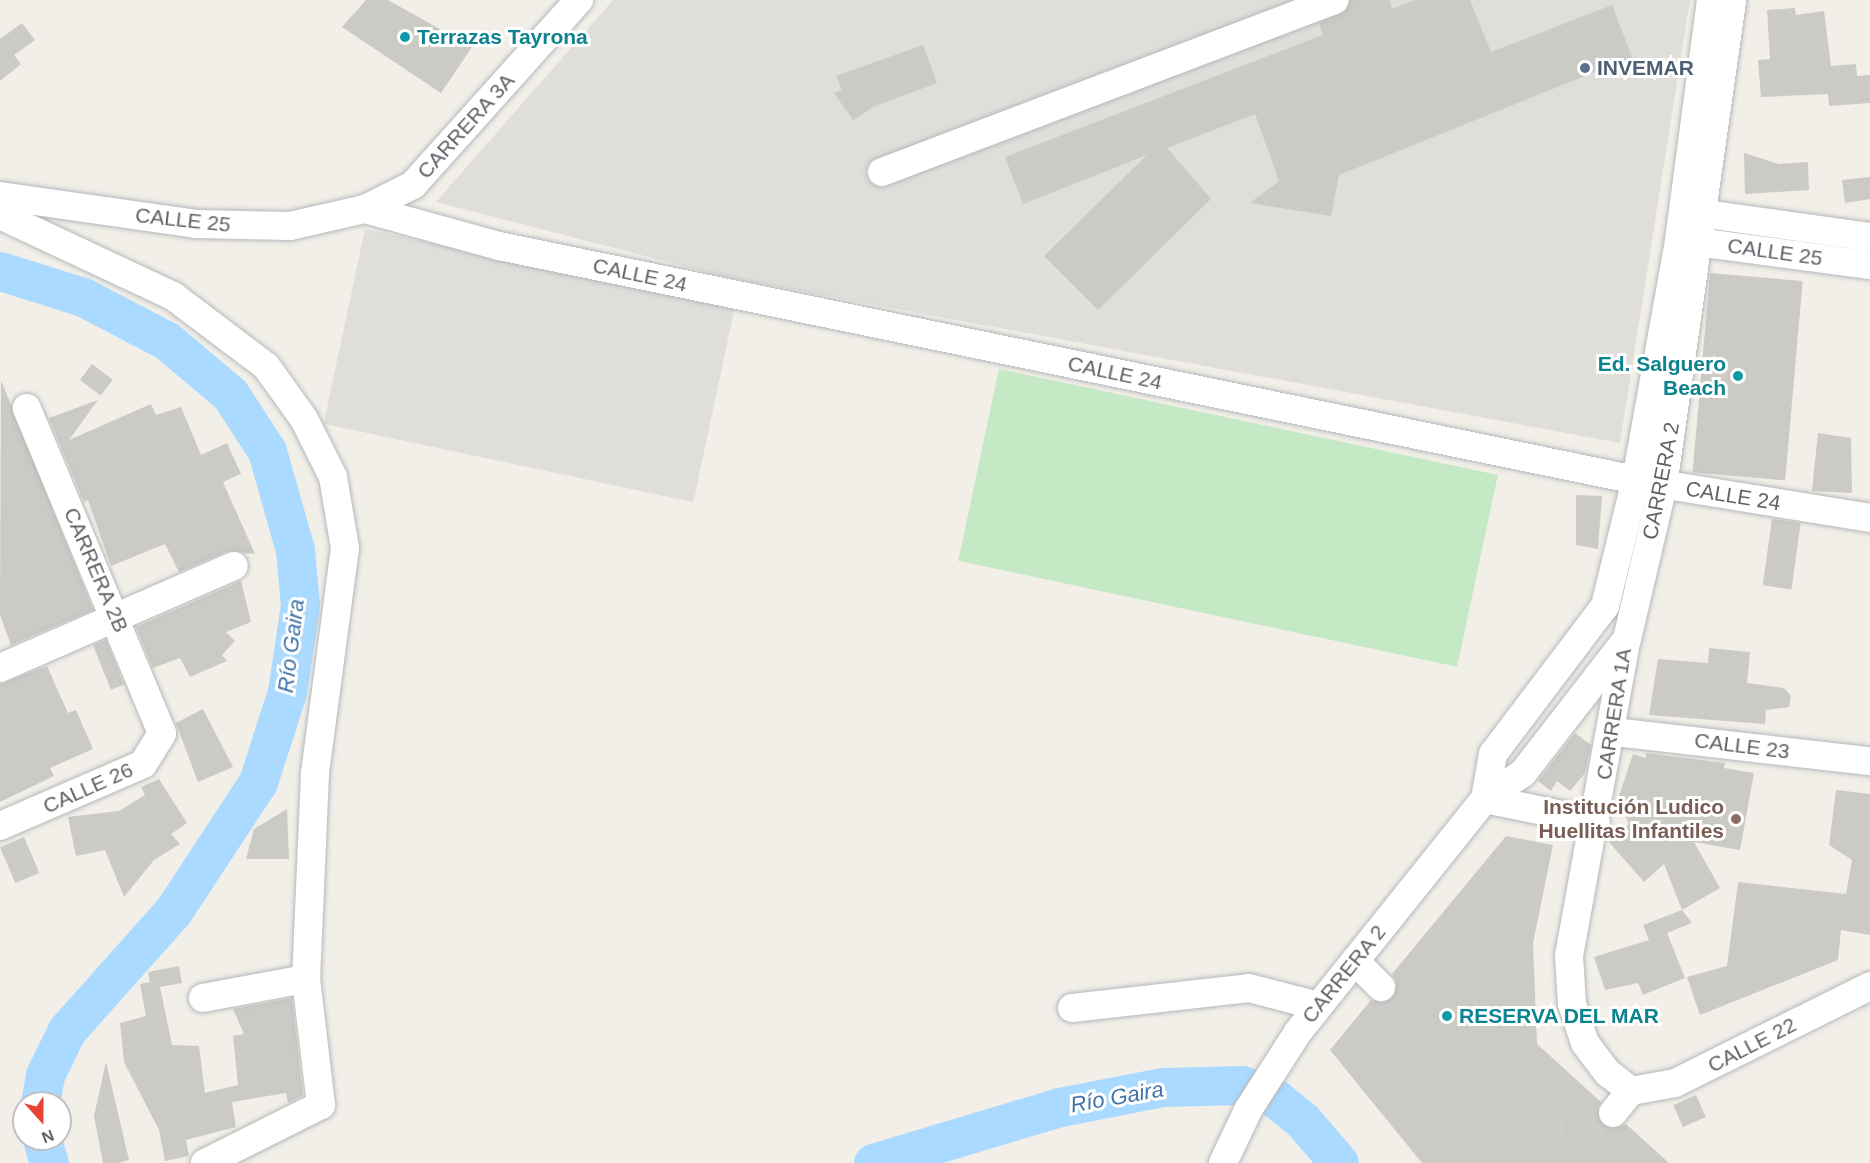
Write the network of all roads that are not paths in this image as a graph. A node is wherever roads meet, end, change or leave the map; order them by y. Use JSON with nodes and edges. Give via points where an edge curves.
{"nodes":[{"id":1,"x":579,"y":0,"type":"edge"},
{"id":2,"x":1334,"y":0,"type":"edge"},
{"id":3,"x":1711,"y":0,"type":"edge"},
{"id":4,"x":1732,"y":0,"type":"edge"},
{"id":5,"x":882,"y":172,"type":"dead end"},
{"id":6,"x":0,"y":196,"type":"edge"},
{"id":7,"x":365,"y":209,"type":"junction"},
{"id":8,"x":1692,"y":212,"type":"junction"},
{"id":9,"x":0,"y":215,"type":"edge"},
{"id":10,"x":1870,"y":237,"type":"edge"},
{"id":11,"x":1689,"y":241,"type":"junction"},
{"id":12,"x":1870,"y":265,"type":"edge"},
{"id":13,"x":27,"y":408,"type":"dead end"},
{"id":14,"x":1650,"y":483,"type":"junction"},
{"id":15,"x":1870,"y":518,"type":"edge"},
{"id":16,"x":234,"y":566,"type":"dead end"},
{"id":17,"x":1605,"y":606,"type":"junction"},
{"id":18,"x":117,"y":617,"type":"junction"},
{"id":19,"x":1627,"y":639,"type":"junction"},
{"id":20,"x":1,"y":664,"type":"edge"},
{"id":21,"x":1614,"y":732,"type":"junction"},
{"id":22,"x":162,"y":733,"type":"joint"},
{"id":23,"x":1870,"y":761,"type":"edge"},
{"id":24,"x":1485,"y":799,"type":"junction"},
{"id":25,"x":1596,"y":822,"type":"junction"},
{"id":26,"x":0,"y":826,"type":"edge"},
{"id":27,"x":1355,"y":961,"type":"junction"},
{"id":28,"x":306,"y":979,"type":"junction"},
{"id":29,"x":1870,"y":986,"type":"edge"},
{"id":30,"x":1382,"y":987,"type":"tunnel mouth"},
{"id":31,"x":203,"y":998,"type":"dead end"},
{"id":32,"x":1318,"y":1006,"type":"junction"},
{"id":33,"x":1072,"y":1008,"type":"dead end"},
{"id":34,"x":1631,"y":1090,"type":"junction"},
{"id":35,"x":1613,"y":1113,"type":"tunnel mouth"},
{"id":36,"x":205,"y":1163,"type":"edge"},
{"id":37,"x":1223,"y":1163,"type":"edge"}],
"edges":[{"from":1,"to":7,"type":"street","name":"CARRERA 3A","via":[[413,185]]},
{"from":2,"to":5,"type":"street"},
{"from":3,"to":8,"type":"street","name":"CARRERA 2"},
{"from":4,"to":8,"type":"street","name":"CARRERA 2"},
{"from":6,"to":7,"type":"street","name":"CALLE 25","via":[[196,224],[290,226]]},
{"from":7,"to":14,"type":"street","name":"CALLE 24","via":[[499,246]]},
{"from":8,"to":10,"type":"street","name":"CALLE 25"},
{"from":8,"to":11,"type":"street","name":"CARRERA 2"},
{"from":9,"to":28,"type":"street","via":[[173,296],[266,366],[304,419],[333,477],[345,548],[315,774]]},
{"from":11,"to":12,"type":"street","name":"CALLE 25"},
{"from":11,"to":14,"type":"street","name":"CARRERA 2"},
{"from":13,"to":18,"type":"street","name":"CARRERA 2B"},
{"from":14,"to":15,"type":"street","name":"CALLE 24"},
{"from":14,"to":17,"type":"street","name":"CARRERA 2"},
{"from":14,"to":19,"type":"street","name":"CARRERA 2"},
{"from":16,"to":18,"type":"street"},
{"from":17,"to":19,"type":"street","name":"CARRERA 1A"},
{"from":17,"to":24,"type":"street","name":"CARRERA 2","via":[[1493,754]]},
{"from":18,"to":20,"type":"street"},
{"from":18,"to":22,"type":"street","name":"CARRERA 2B"},
{"from":19,"to":21,"type":"street","name":"CARRERA 1A"},
{"from":19,"to":24,"type":"street","name":"CARRERA 2","via":[[1523,773]]},
{"from":21,"to":23,"type":"street","name":"CALLE 23"},
{"from":21,"to":25,"type":"street","name":"CARRERA 1A"},
{"from":22,"to":26,"type":"street","name":"CALLE 26","via":[[143,764]]},
{"from":24,"to":25,"type":"street"},
{"from":24,"to":27,"type":"street","name":"CARRERA 2"},
{"from":25,"to":34,"type":"street","name":"CARRERA 1A","via":[[1569,955],[1572,1004],[1586,1043],[1608,1073]]},
{"from":27,"to":30,"type":"street"},
{"from":27,"to":32,"type":"street","name":"CARRERA 2"},
{"from":28,"to":31,"type":"street"},
{"from":28,"to":36,"type":"street","via":[[321,1105]]},
{"from":29,"to":34,"type":"street","name":"CALLE 22","via":[[1675,1083]]},
{"from":32,"to":33,"type":"street","via":[[1250,988]]},
{"from":32,"to":37,"type":"street","name":"CARRERA 2","via":[[1248,1110]]},
{"from":34,"to":35,"type":"street"}]}
